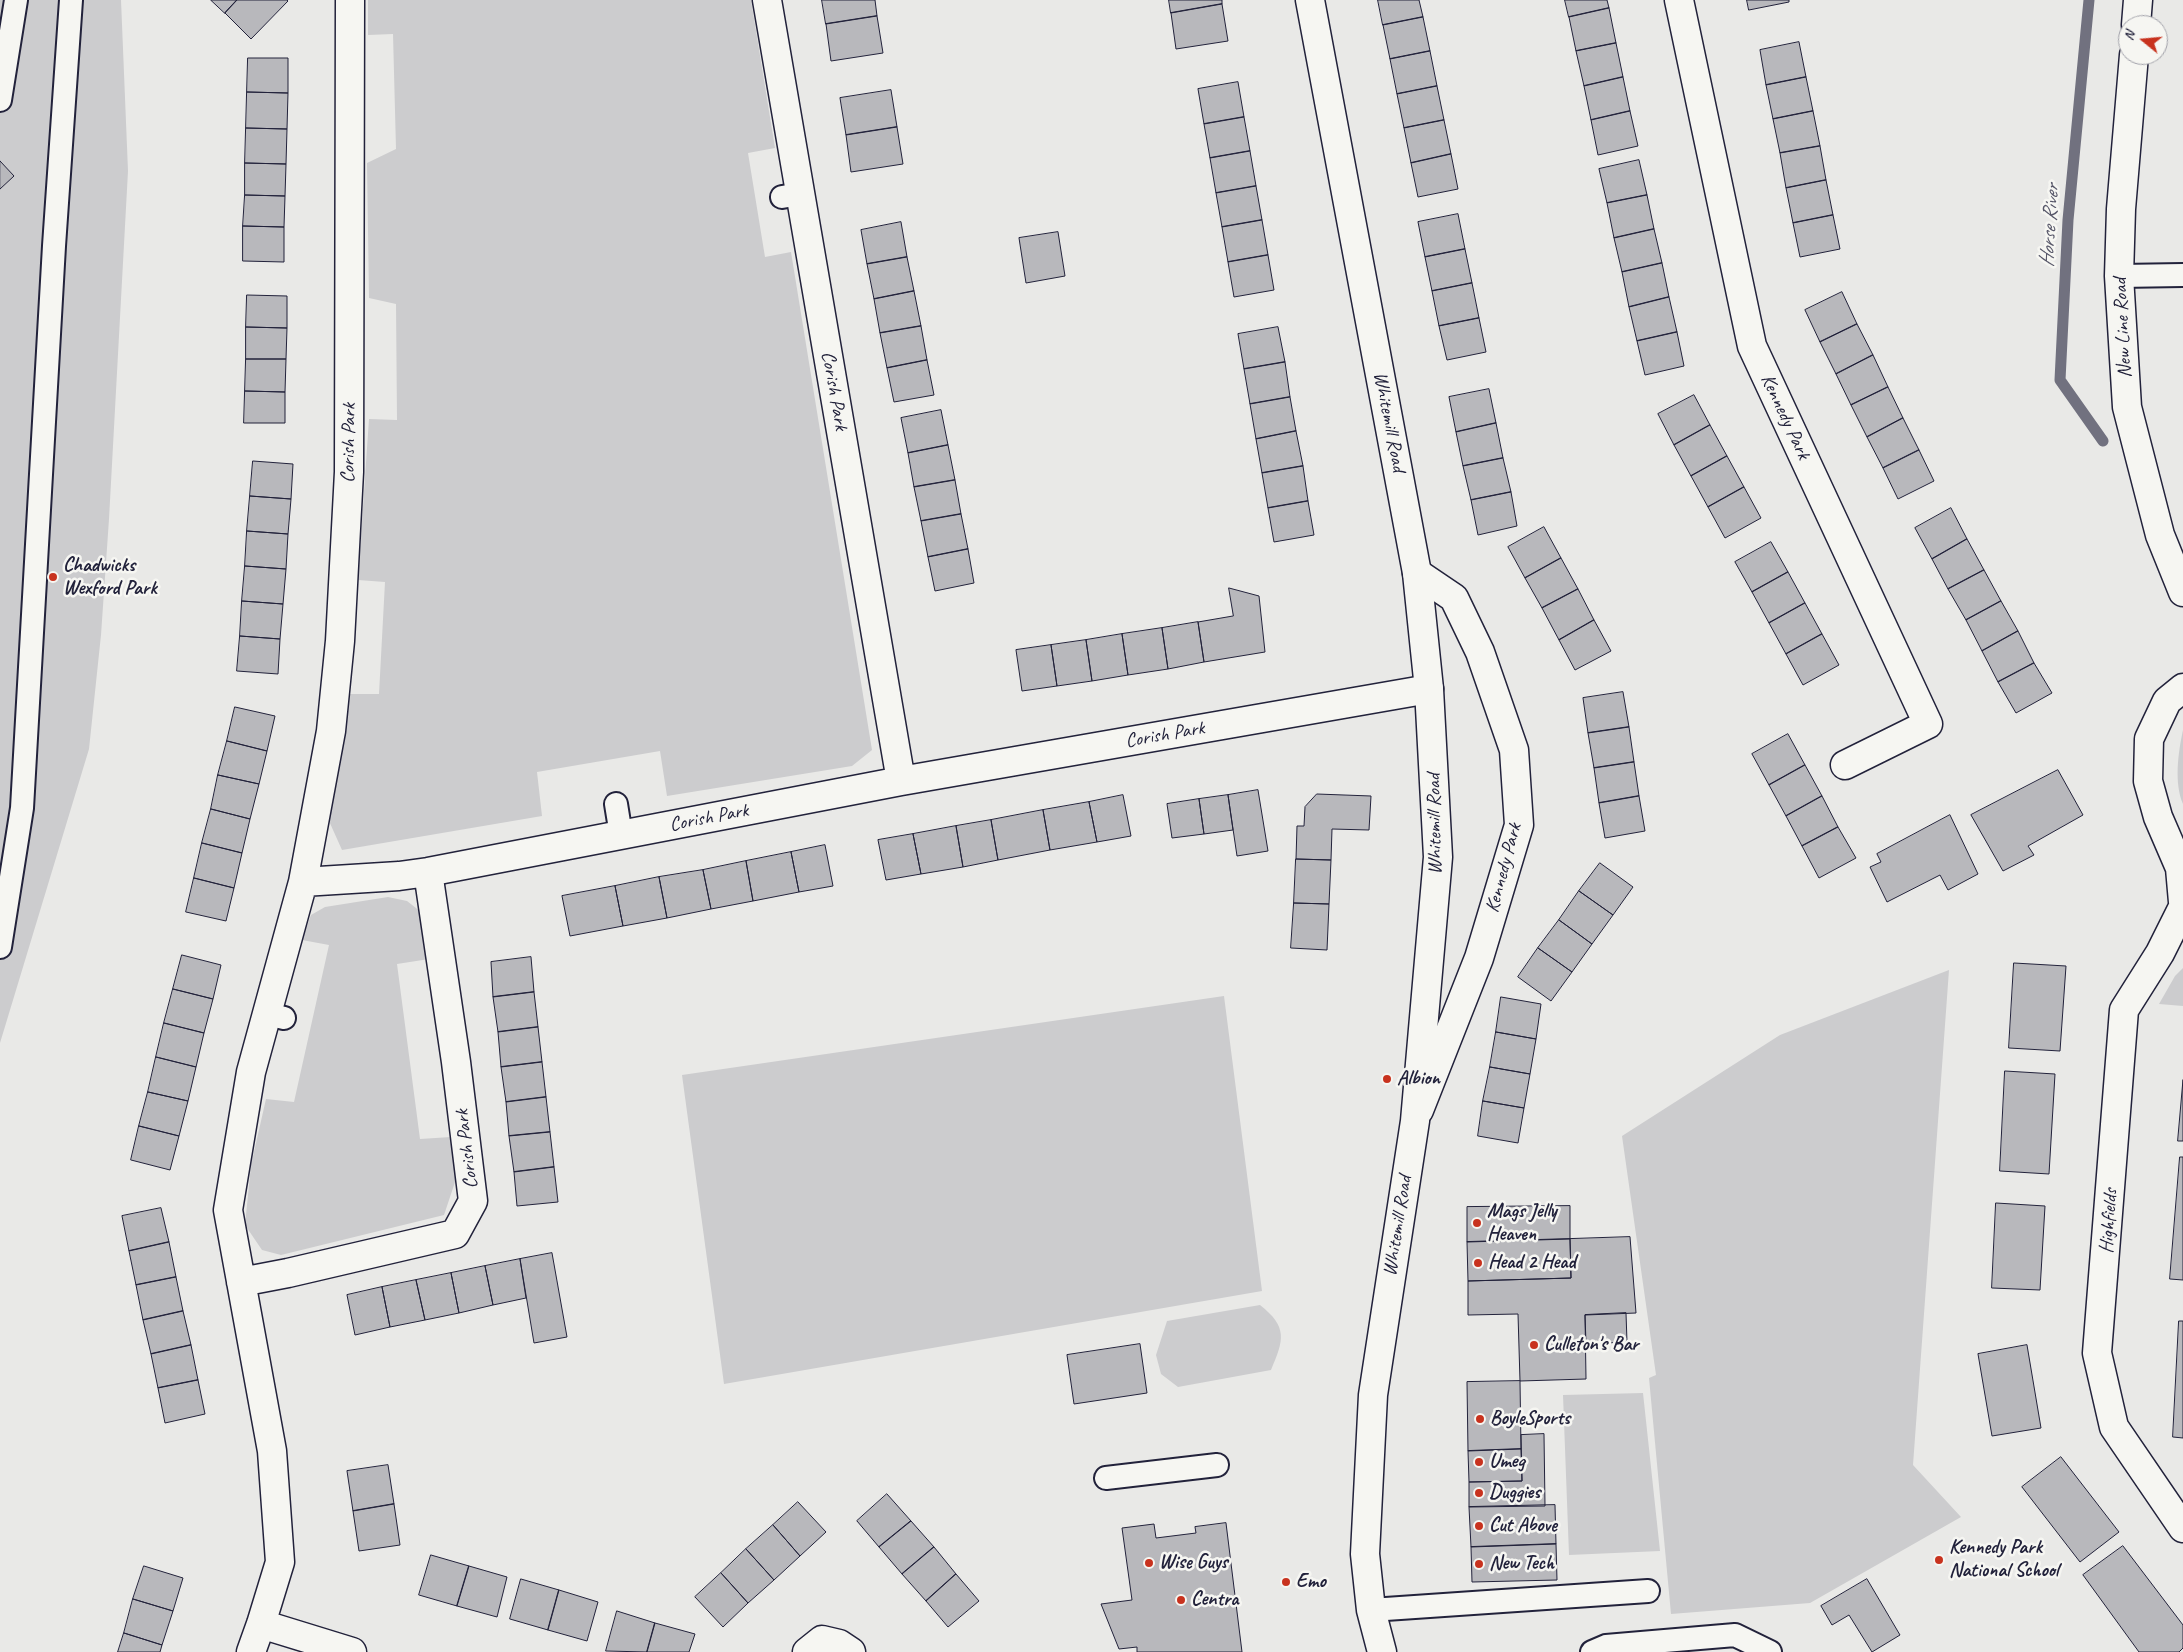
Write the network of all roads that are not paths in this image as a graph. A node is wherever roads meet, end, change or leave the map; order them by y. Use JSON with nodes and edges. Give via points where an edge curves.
{"nodes":[{"id":1,"x":16,"y":0,"type":"edge"},
{"id":2,"x":71,"y":0,"type":"edge"},
{"id":3,"x":350,"y":0,"type":"edge"},
{"id":4,"x":768,"y":0,"type":"edge"},
{"id":5,"x":1310,"y":0,"type":"edge"},
{"id":6,"x":1679,"y":0,"type":"edge"},
{"id":7,"x":2138,"y":0,"type":"edge"},
{"id":8,"x":2137,"y":15,"type":"edge"},
{"id":9,"x":2133,"y":65,"type":"edge"},
{"id":10,"x":0,"y":100,"type":"edge"},
{"id":11,"x":2183,"y":275,"type":"edge"},
{"id":12,"x":2119,"y":276,"type":"junction"},
{"id":13,"x":1417,"y":573,"type":"junction"},
{"id":14,"x":2183,"y":592,"type":"edge"},
{"id":15,"x":1429,"y":688,"type":"junction"},
{"id":16,"x":2183,"y":688,"type":"edge"},
{"id":17,"x":1845,"y":766,"type":"dead end"},
{"id":18,"x":902,"y":781,"type":"junction"},
{"id":19,"x":616,"y":804,"type":"dead end"},
{"id":20,"x":621,"y":835,"type":"junction"},
{"id":21,"x":428,"y":872,"type":"junction"},
{"id":22,"x":303,"y":882,"type":"junction"},
{"id":23,"x":2183,"y":902,"type":"edge"},
{"id":24,"x":2183,"y":907,"type":"edge"},
{"id":25,"x":0,"y":947,"type":"edge"},
{"id":26,"x":1414,"y":1121,"type":"junction"},
{"id":27,"x":240,"y":1282,"type":"junction"},
{"id":28,"x":1217,"y":1465,"type":"dead end"},
{"id":29,"x":1106,"y":1478,"type":"dead end"},
{"id":30,"x":2183,"y":1528,"type":"edge"},
{"id":31,"x":1648,"y":1591,"type":"dead end"},
{"id":32,"x":1371,"y":1610,"type":"junction"},
{"id":33,"x":262,"y":1624,"type":"junction"},
{"id":34,"x":251,"y":1652,"type":"edge"},
{"id":35,"x":352,"y":1652,"type":"edge"},
{"id":36,"x":807,"y":1652,"type":"edge"},
{"id":37,"x":851,"y":1652,"type":"edge"},
{"id":38,"x":1382,"y":1652,"type":"edge"},
{"id":39,"x":1592,"y":1652,"type":"edge"},
{"id":40,"x":1770,"y":1652,"type":"edge"}],
"edges":[{"from":1,"to":10,"type":"lane"},
{"from":2,"to":25,"type":"lane","via":[[22,808]]},
{"from":3,"to":22,"type":"street","name":"Corish Park","via":[[348,492],[340,641],[331,731]]},
{"from":4,"to":18,"type":"street","name":"Corish Park","via":[[791,195]]},
{"from":5,"to":13,"type":"street","name":"Whitemill Road"},
{"from":6,"to":17,"type":"street","name":"Kennedy Park","via":[[1752,346],[1928,724]]},
{"from":7,"to":8,"type":"street"},
{"from":9,"to":12,"type":"street","name":"New Line Road"},
{"from":11,"to":12,"type":"lane"},
{"from":12,"to":14,"type":"street","name":"New Line Road","via":[[2127,407],[2160,535]]},
{"from":13,"to":15,"type":"street","name":"Whitemill Road"},
{"from":13,"to":26,"type":"street","name":"Kennedy Park","via":[[1454,598],[1480,652],[1514,750],[1519,825],[1479,958]]},
{"from":15,"to":18,"type":"street","name":"Corish Park"},
{"from":15,"to":26,"type":"street","name":"Whitemill Road","via":[[1438,858]]},
{"from":16,"to":23,"type":"street","via":[[2167,701],[2149,739],[2148,781],[2158,817],[2180,868]]},
{"from":18,"to":20,"type":"street","name":"Corish Park"},
{"from":19,"to":20,"type":"lane"},
{"from":20,"to":21,"type":"street","name":"Corish Park"},
{"from":21,"to":22,"type":"street","name":"Corish Park"},
{"from":21,"to":27,"type":"street","name":"Corish Park","via":[[449,1063],[473,1201],[455,1234]]},
{"from":22,"to":27,"type":"street","name":"Corish Park","via":[[275,1016],[251,1072],[228,1210]]},
{"from":24,"to":30,"type":"street","name":"Highfields","via":[[2160,953],[2124,1010],[2097,1353],[2114,1427]]},
{"from":26,"to":32,"type":"street","name":"Whitemill Road","via":[[1373,1394],[1365,1554]]},
{"from":27,"to":33,"type":"street","name":"Corish Park","via":[[272,1451],[280,1562]]},
{"from":28,"to":29,"type":"lane"},
{"from":31,"to":32,"type":"lane"},
{"from":32,"to":38,"type":"street","name":"Whitemill Road"},
{"from":33,"to":34,"type":"street","name":"Corish Park"},
{"from":33,"to":35,"type":"street"},
{"from":36,"to":37,"type":"street","via":[[822,1640],[839,1644]]},
{"from":39,"to":40,"type":"lane","via":[[1606,1646],[1735,1635]]}]}
